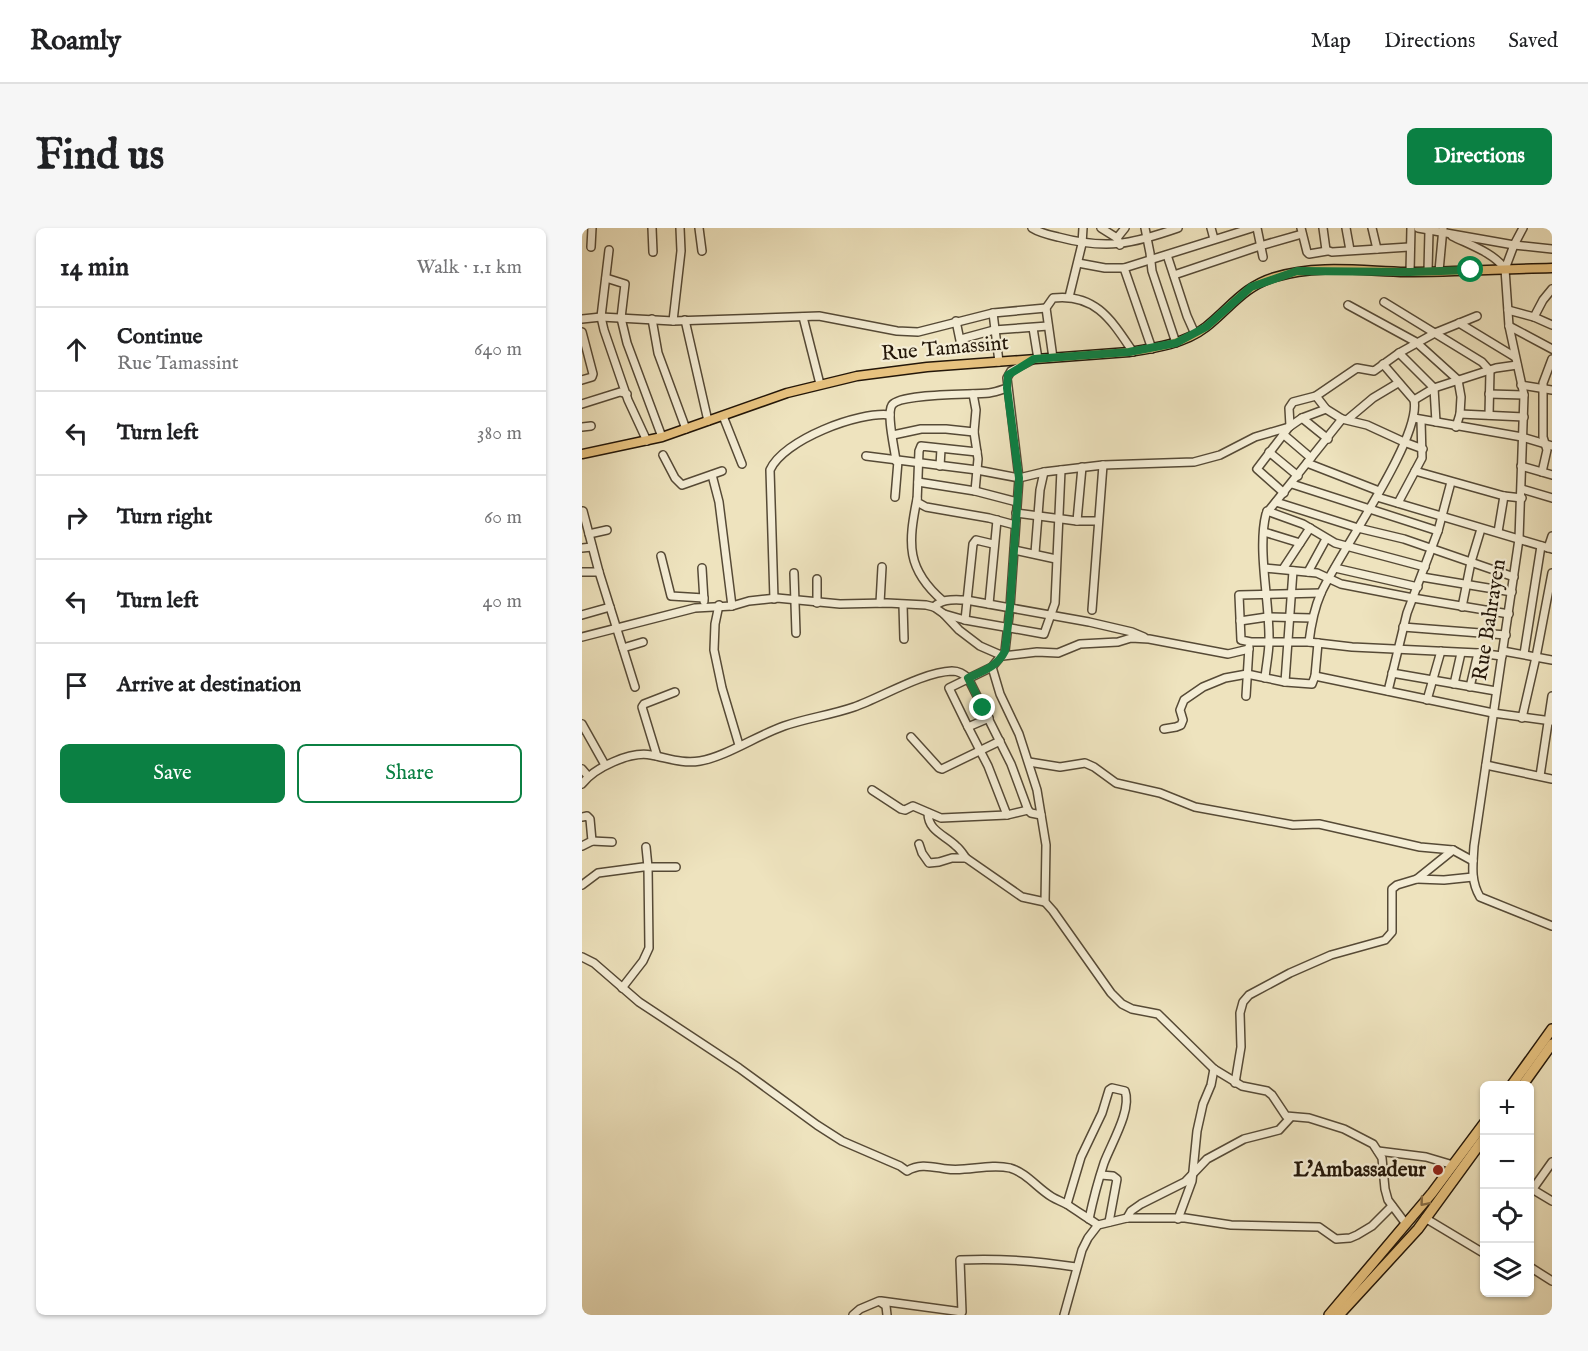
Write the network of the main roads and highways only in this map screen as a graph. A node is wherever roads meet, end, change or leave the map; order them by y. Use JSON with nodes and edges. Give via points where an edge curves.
{"nodes":[{"id":1,"x":1552,"y":268,"type":"edge"},
{"id":2,"x":582,"y":454,"type":"edge"},
{"id":3,"x":1552,"y":1029,"type":"edge"},
{"id":4,"x":1552,"y":1044,"type":"edge"},
{"id":5,"x":1515,"y":1081,"type":"edge"},
{"id":6,"x":1526,"y":1081,"type":"edge"},
{"id":7,"x":1480,"y":1129,"type":"edge"},
{"id":8,"x":1480,"y":1144,"type":"edge"},
{"id":9,"x":1329,"y":1315,"type":"edge"},
{"id":10,"x":1339,"y":1315,"type":"edge"}],
"edges":[{"from":1,"to":2,"type":"main road","name":"Rue Tamassint","via":[[1297,271],[1251,287],[1206,327],[1176,343],[1133,352],[857,376],[787,393],[662,437]]},
{"from":3,"to":5,"type":"highway"},
{"from":4,"to":6,"type":"highway"},
{"from":7,"to":9,"type":"highway","one_way":true},
{"from":8,"to":10,"type":"highway","via":[[1425,1218]]}]}
